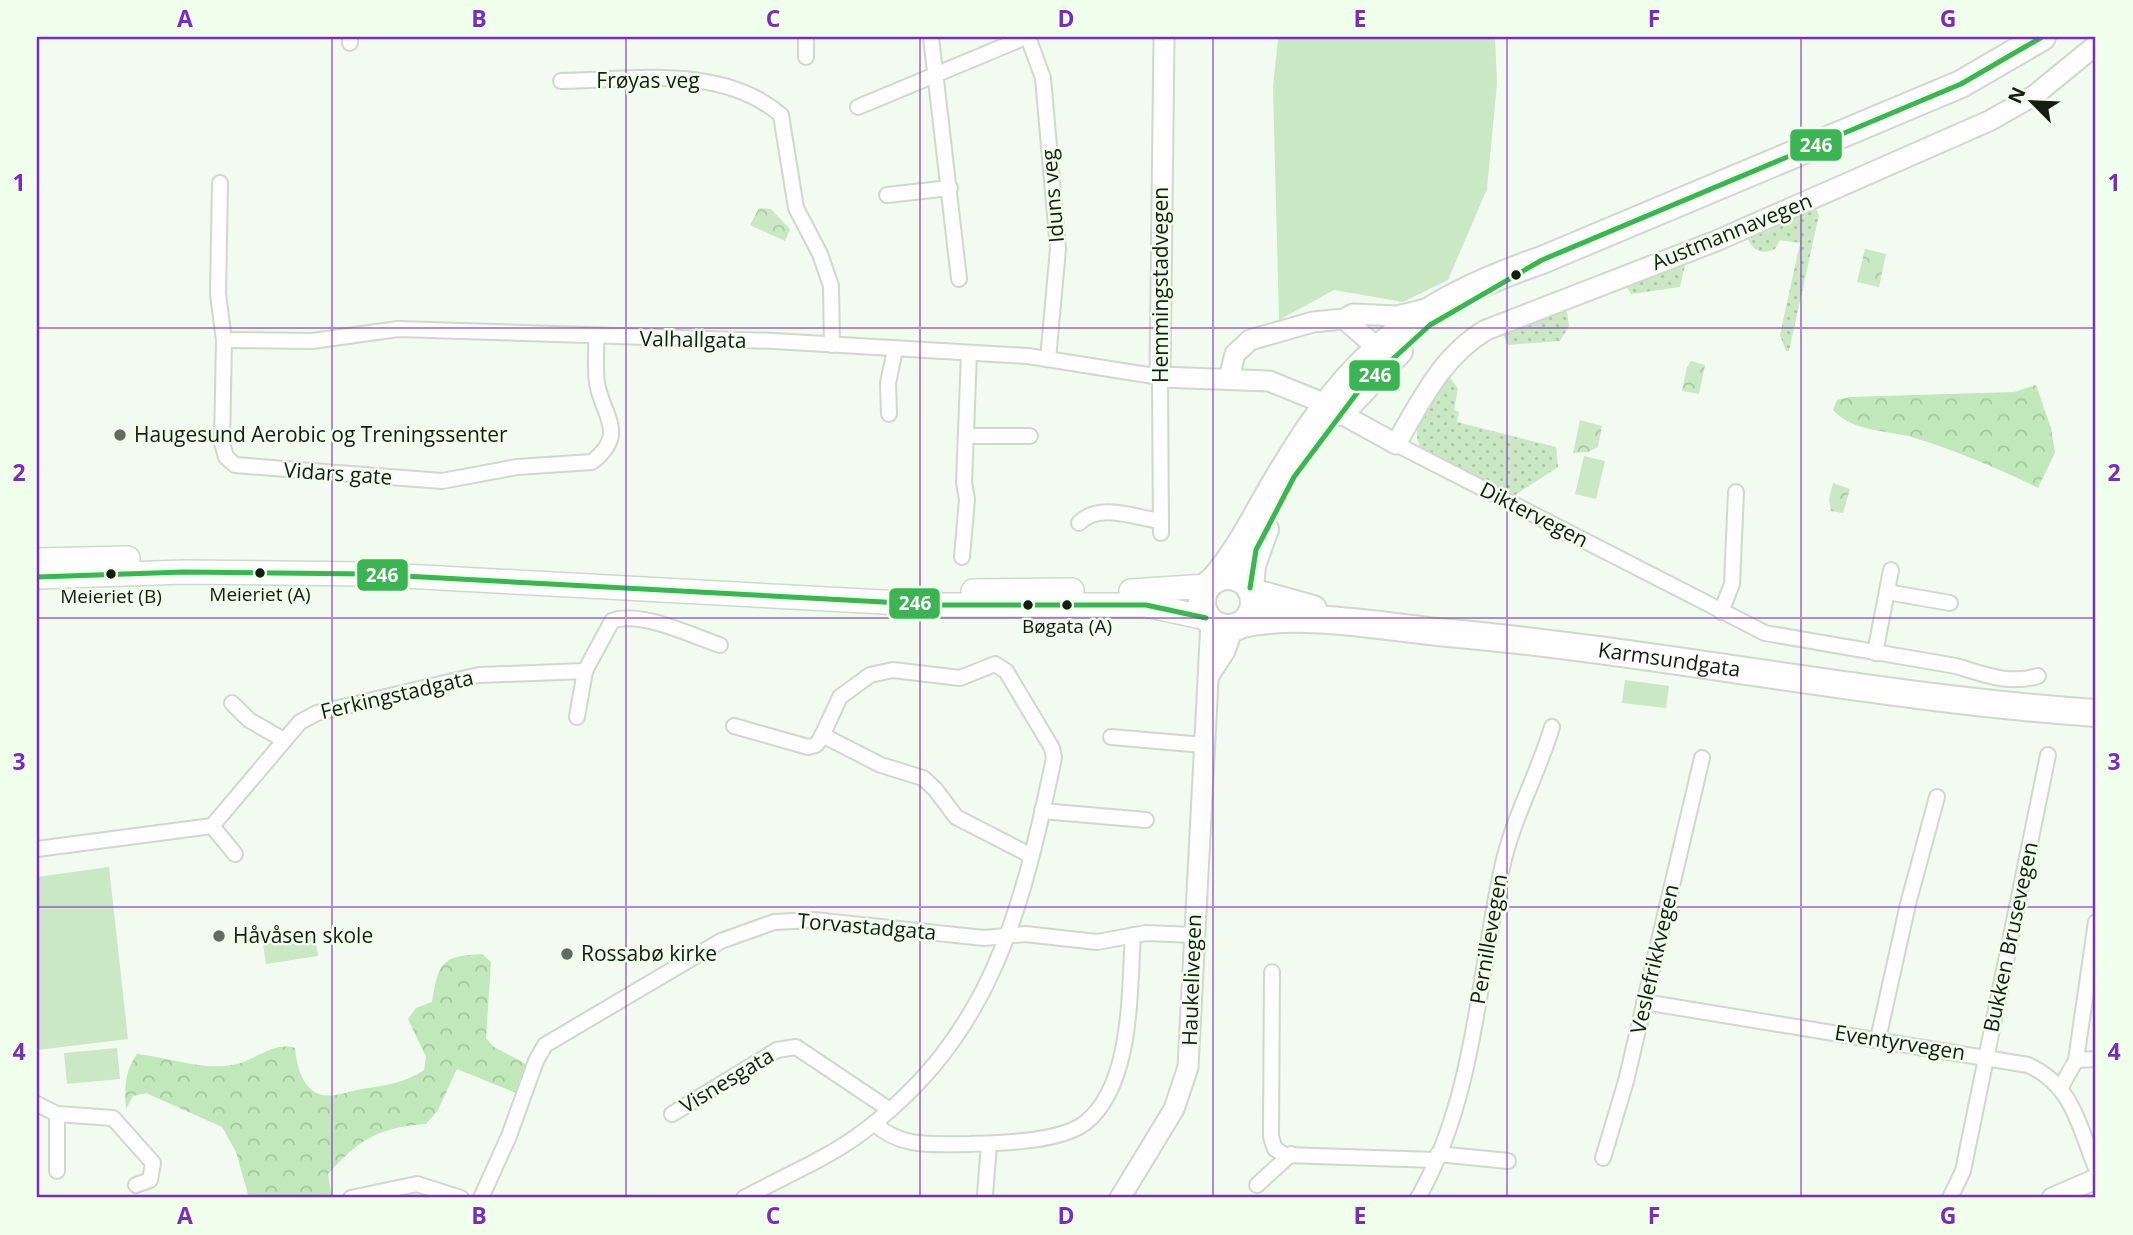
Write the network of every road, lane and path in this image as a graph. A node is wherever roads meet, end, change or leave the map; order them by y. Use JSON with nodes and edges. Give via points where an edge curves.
{"nodes":[{"id":1,"x":806,"y":37,"type":"edge"},
{"id":2,"x":931,"y":37,"type":"edge"},
{"id":3,"x":1027,"y":37,"type":"edge"},
{"id":4,"x":1164,"y":37,"type":"edge"},
{"id":5,"x":2042,"y":37,"type":"edge"},
{"id":6,"x":2096,"y":46,"type":"edge"},
{"id":7,"x":806,"y":57,"type":"dead end"},
{"id":8,"x":936,"y":74,"type":"junction"},
{"id":9,"x":561,"y":80,"type":"dead end"},
{"id":10,"x":858,"y":107,"type":"dead end"},
{"id":11,"x":220,"y":183,"type":"dead end"},
{"id":12,"x":950,"y":188,"type":"junction"},
{"id":13,"x":887,"y":195,"type":"dead end"},
{"id":14,"x":1542,"y":260,"type":"junction"},
{"id":15,"x":959,"y":279,"type":"dead end"},
{"id":16,"x":1430,"y":311,"type":"junction"},
{"id":17,"x":1364,"y":312,"type":"junction"},
{"id":18,"x":1344,"y":319,"type":"junction"},
{"id":19,"x":596,"y":337,"type":"junction"},
{"id":20,"x":224,"y":340,"type":"junction"},
{"id":21,"x":832,"y":345,"type":"junction"},
{"id":22,"x":1384,"y":349,"type":"junction"},
{"id":23,"x":895,"y":351,"type":"junction"},
{"id":24,"x":969,"y":353,"type":"junction"},
{"id":25,"x":1048,"y":359,"type":"junction"},
{"id":26,"x":1160,"y":377,"type":"junction"},
{"id":27,"x":1229,"y":378,"type":"junction"},
{"id":28,"x":1316,"y":400,"type":"dead end"},
{"id":29,"x":889,"y":414,"type":"dead end"},
{"id":30,"x":1347,"y":417,"type":"dead end"},
{"id":31,"x":967,"y":436,"type":"junction"},
{"id":32,"x":1030,"y":436,"type":"dead end"},
{"id":33,"x":1396,"y":444,"type":"junction"},
{"id":34,"x":1736,"y":492,"type":"dead end"},
{"id":35,"x":1079,"y":523,"type":"dead end"},
{"id":36,"x":961,"y":557,"type":"dead end"},
{"id":37,"x":37,"y":560,"type":"edge"},
{"id":38,"x":1891,"y":570,"type":"dead end"},
{"id":39,"x":37,"y":577,"type":"edge"},
{"id":40,"x":1211,"y":583,"type":"junction"},
{"id":41,"x":1251,"y":590,"type":"junction"},
{"id":42,"x":1887,"y":592,"type":"junction"},
{"id":43,"x":1950,"y":603,"type":"dead end"},
{"id":44,"x":1721,"y":612,"type":"junction"},
{"id":45,"x":1223,"y":623,"type":"junction"},
{"id":46,"x":720,"y":645,"type":"dead end"},
{"id":47,"x":1875,"y":653,"type":"junction"},
{"id":48,"x":584,"y":671,"type":"junction"},
{"id":49,"x":2038,"y":676,"type":"dead end"},
{"id":50,"x":2096,"y":702,"type":"edge"},
{"id":51,"x":232,"y":703,"type":"dead end"},
{"id":52,"x":2096,"y":713,"type":"edge"},
{"id":53,"x":577,"y":717,"type":"dead end"},
{"id":54,"x":734,"y":726,"type":"dead end"},
{"id":55,"x":1552,"y":727,"type":"dead end"},
{"id":56,"x":822,"y":735,"type":"junction"},
{"id":57,"x":1111,"y":737,"type":"dead end"},
{"id":58,"x":284,"y":740,"type":"junction"},
{"id":59,"x":1203,"y":745,"type":"junction"},
{"id":60,"x":2048,"y":755,"type":"dead end"},
{"id":61,"x":1702,"y":758,"type":"dead end"},
{"id":62,"x":1937,"y":797,"type":"dead end"},
{"id":63,"x":1042,"y":810,"type":"junction"},
{"id":64,"x":1146,"y":820,"type":"dead end"},
{"id":65,"x":212,"y":826,"type":"junction"},
{"id":66,"x":37,"y":849,"type":"edge"},
{"id":67,"x":235,"y":854,"type":"dead end"},
{"id":68,"x":1030,"y":855,"type":"junction"},
{"id":69,"x":2096,"y":922,"type":"edge"},
{"id":70,"x":1009,"y":935,"type":"junction"},
{"id":71,"x":1133,"y":935,"type":"junction"},
{"id":72,"x":1194,"y":935,"type":"junction"},
{"id":73,"x":2093,"y":959,"type":"edge"},
{"id":74,"x":1272,"y":972,"type":"dead end"},
{"id":75,"x":1644,"y":1002,"type":"junction"},
{"id":76,"x":1878,"y":1040,"type":"junction"},
{"id":77,"x":1986,"y":1056,"type":"junction"},
{"id":78,"x":2096,"y":1059,"type":"edge"},
{"id":79,"x":2076,"y":1060,"type":"junction"},
{"id":80,"x":2061,"y":1087,"type":"junction"},
{"id":81,"x":37,"y":1104,"type":"edge"},
{"id":82,"x":890,"y":1110,"type":"junction"},
{"id":83,"x":57,"y":1114,"type":"junction"},
{"id":84,"x":672,"y":1114,"type":"dead end"},
{"id":85,"x":874,"y":1123,"type":"junction"},
{"id":86,"x":989,"y":1144,"type":"junction"},
{"id":87,"x":1291,"y":1154,"type":"junction"},
{"id":88,"x":1437,"y":1157,"type":"junction"},
{"id":89,"x":1603,"y":1158,"type":"dead end"},
{"id":90,"x":1508,"y":1161,"type":"dead end"},
{"id":91,"x":2096,"y":1168,"type":"edge"},
{"id":92,"x":57,"y":1171,"type":"dead end"},
{"id":93,"x":2096,"y":1180,"type":"edge"},
{"id":94,"x":136,"y":1185,"type":"dead end"},
{"id":95,"x":1256,"y":1185,"type":"dead end"},
{"id":96,"x":985,"y":1195,"type":"dead end"},
{"id":97,"x":351,"y":1198,"type":"edge"},
{"id":98,"x":461,"y":1198,"type":"edge"},
{"id":99,"x":481,"y":1198,"type":"edge"},
{"id":100,"x":744,"y":1198,"type":"edge"},
{"id":101,"x":1120,"y":1198,"type":"edge"},
{"id":102,"x":1418,"y":1198,"type":"edge"},
{"id":103,"x":1950,"y":1198,"type":"edge"},
{"id":104,"x":2052,"y":1198,"type":"edge"}],
"edges":[{"from":1,"to":7,"type":"street"},
{"from":2,"to":8,"type":"street"},
{"from":3,"to":8,"type":"street"},
{"from":3,"to":25,"type":"street","name":"Iduns veg","via":[[1043,78],[1058,249]]},
{"from":4,"to":26,"type":"street","name":"Hemmingstadvegen"},
{"from":5,"to":14,"type":"highway","via":[[1961,84]]},
{"from":6,"to":33,"type":"street","name":"Austmannavegen","via":[[2035,95],[1989,121],[1716,241],[1486,330],[1447,361]]},
{"from":8,"to":10,"type":"street"},
{"from":8,"to":12,"type":"street"},
{"from":9,"to":21,"type":"street","name":"Frøyas veg","via":[[720,82],[781,115],[796,208],[821,254],[831,286]]},
{"from":11,"to":20,"type":"street","name":"Vidars gate","via":[[218,294]]},
{"from":12,"to":13,"type":"street"},
{"from":12,"to":15,"type":"street"},
{"from":14,"to":16,"type":"highway","via":[[1499,275]]},
{"from":14,"to":22,"type":"highway","via":[[1452,310],[1409,341]]},
{"from":16,"to":17,"type":"street","via":[[1397,316]]},
{"from":16,"to":22,"type":"highway"},
{"from":17,"to":18,"type":"street"},
{"from":17,"to":22,"type":"street"},
{"from":18,"to":22,"type":"street"},
{"from":18,"to":27,"type":"street","via":[[1250,340],[1235,354]]},
{"from":19,"to":20,"type":"street","name":"Valhallgata","via":[[398,329],[312,341]]},
{"from":19,"to":20,"type":"street","name":"Vidars gate","via":[[598,387],[612,427],[603,454],[584,465],[517,467],[442,481],[235,465],[226,457],[222,443]]},
{"from":19,"to":21,"type":"street","name":"Valhallgata"},
{"from":21,"to":23,"type":"street","name":"Valhallgata"},
{"from":22,"to":40,"type":"highway","via":[[1354,369],[1323,407],[1241,546]]},
{"from":22,"to":41,"type":"highway","via":[[1281,496],[1256,550]]},
{"from":23,"to":24,"type":"street","name":"Valhallgata"},
{"from":23,"to":29,"type":"street","via":[[888,383]]},
{"from":24,"to":25,"type":"street","name":"Valhallgata"},
{"from":24,"to":31,"type":"street"},
{"from":25,"to":26,"type":"street","name":"Valhallgata"},
{"from":26,"to":27,"type":"street"},
{"from":26,"to":35,"type":"street","name":"Hemmingstadvegen","via":[[1161,527],[1103,512]]},
{"from":27,"to":28,"type":"street","via":[[1269,382]]},
{"from":30,"to":33,"type":"street","name":"Diktervegen"},
{"from":31,"to":32,"type":"street"},
{"from":31,"to":36,"type":"street"},
{"from":33,"to":44,"type":"street","name":"Diktervegen"},
{"from":34,"to":44,"type":"street","via":[[1732,584]]},
{"from":37,"to":40,"type":"main road","via":[[366,559],[962,591],[1157,591]]},
{"from":38,"to":42,"type":"street"},
{"from":39,"to":45,"type":"main road","name":"Karmsundgata","via":[[184,572],[367,574],[911,604],[1146,605]]},
{"from":40,"to":41,"type":"highway","via":[[1230,576]]},
{"from":40,"to":45,"type":"highway","via":[[1201,602]]},
{"from":41,"to":45,"type":"highway","via":[[1253,610]]},
{"from":41,"to":50,"type":"highway","name":"Karmsundgata","via":[[1298,606],[1346,614],[1470,624]]},
{"from":42,"to":43,"type":"street"},
{"from":42,"to":47,"type":"street"},
{"from":44,"to":47,"type":"street","name":"Diktervegen","via":[[1765,633]]},
{"from":45,"to":52,"type":"highway","name":"Karmsundgata","via":[[1288,619],[1469,634]]},
{"from":45,"to":59,"type":"street","name":"Haukelivegen","via":[[1208,648]]},
{"from":46,"to":48,"type":"street","via":[[652,621],[619,618],[612,621]]},
{"from":47,"to":49,"type":"street","name":"Diktervegen","via":[[1956,666],[1980,675]]},
{"from":48,"to":53,"type":"street"},
{"from":48,"to":58,"type":"street","name":"Ferkingstadgata","via":[[479,675],[397,692],[307,716]]},
{"from":51,"to":58,"type":"street","via":[[249,720]]},
{"from":54,"to":56,"type":"street","via":[[808,747],[816,745]]},
{"from":55,"to":88,"type":"street","name":"Pernillevegen","via":[[1502,867],[1464,1078]]},
{"from":56,"to":63,"type":"street","via":[[833,706],[847,691],[881,671],[960,678],[988,665],[1002,667],[1052,748],[1054,758]]},
{"from":56,"to":68,"type":"street","via":[[923,778],[956,817]]},
{"from":57,"to":59,"type":"street"},
{"from":58,"to":65,"type":"street","name":"Ferkingstadgata"},
{"from":59,"to":72,"type":"street","name":"Haukelivegen"},
{"from":60,"to":77,"type":"street","name":"Bukken Brusevegen"},
{"from":61,"to":75,"type":"street","name":"Veslefrikkvegen"},
{"from":62,"to":76,"type":"street"},
{"from":63,"to":64,"type":"street"},
{"from":63,"to":68,"type":"street"},
{"from":65,"to":66,"type":"street"},
{"from":65,"to":67,"type":"street"},
{"from":68,"to":70,"type":"street"},
{"from":69,"to":73,"type":"street"},
{"from":70,"to":71,"type":"street","name":"Torvastadgata","via":[[1097,942]]},
{"from":70,"to":82,"type":"street","via":[[960,1034]]},
{"from":70,"to":99,"type":"street","name":"Torvastadgata","via":[[984,938],[792,920],[721,941],[545,1045]]},
{"from":71,"to":72,"type":"street","name":"Torvastadgata"},
{"from":71,"to":86,"type":"street","via":[[1121,1064],[1106,1098],[1084,1123],[1069,1130]]},
{"from":72,"to":101,"type":"street","name":"Haukelivegen","via":[[1188,1067],[1183,1087],[1169,1119]]},
{"from":73,"to":79,"type":"street"},
{"from":74,"to":87,"type":"street","via":[[1271,1137],[1275,1149]]},
{"from":75,"to":76,"type":"street","name":"Eventyrvegen"},
{"from":75,"to":89,"type":"street","name":"Veslefrikkvegen"},
{"from":76,"to":77,"type":"street","name":"Eventyrvegen"},
{"from":77,"to":80,"type":"street","name":"Eventyrvegen","via":[[2028,1065]]},
{"from":77,"to":103,"type":"street","name":"Bukken Brusevegen","via":[[1964,1171]]},
{"from":78,"to":79,"type":"street"},
{"from":79,"to":80,"type":"street"},
{"from":80,"to":91,"type":"street","name":"Eventyrvegen"},
{"from":81,"to":83,"type":"street"},
{"from":82,"to":84,"type":"street","name":"Visnesgata","via":[[796,1047],[777,1050]]},
{"from":82,"to":85,"type":"street"},
{"from":83,"to":92,"type":"street"},
{"from":83,"to":94,"type":"street","via":[[118,1121],[153,1163],[150,1180]]},
{"from":85,"to":86,"type":"street","via":[[904,1143]]},
{"from":85,"to":100,"type":"street","via":[[827,1155]]},
{"from":86,"to":96,"type":"street"},
{"from":87,"to":88,"type":"street"},
{"from":87,"to":95,"type":"street"},
{"from":88,"to":90,"type":"street"},
{"from":88,"to":102,"type":"street","name":"Pernillevegen"},
{"from":93,"to":104,"type":"street"},
{"from":97,"to":98,"type":"street","via":[[417,1184]]}]}
